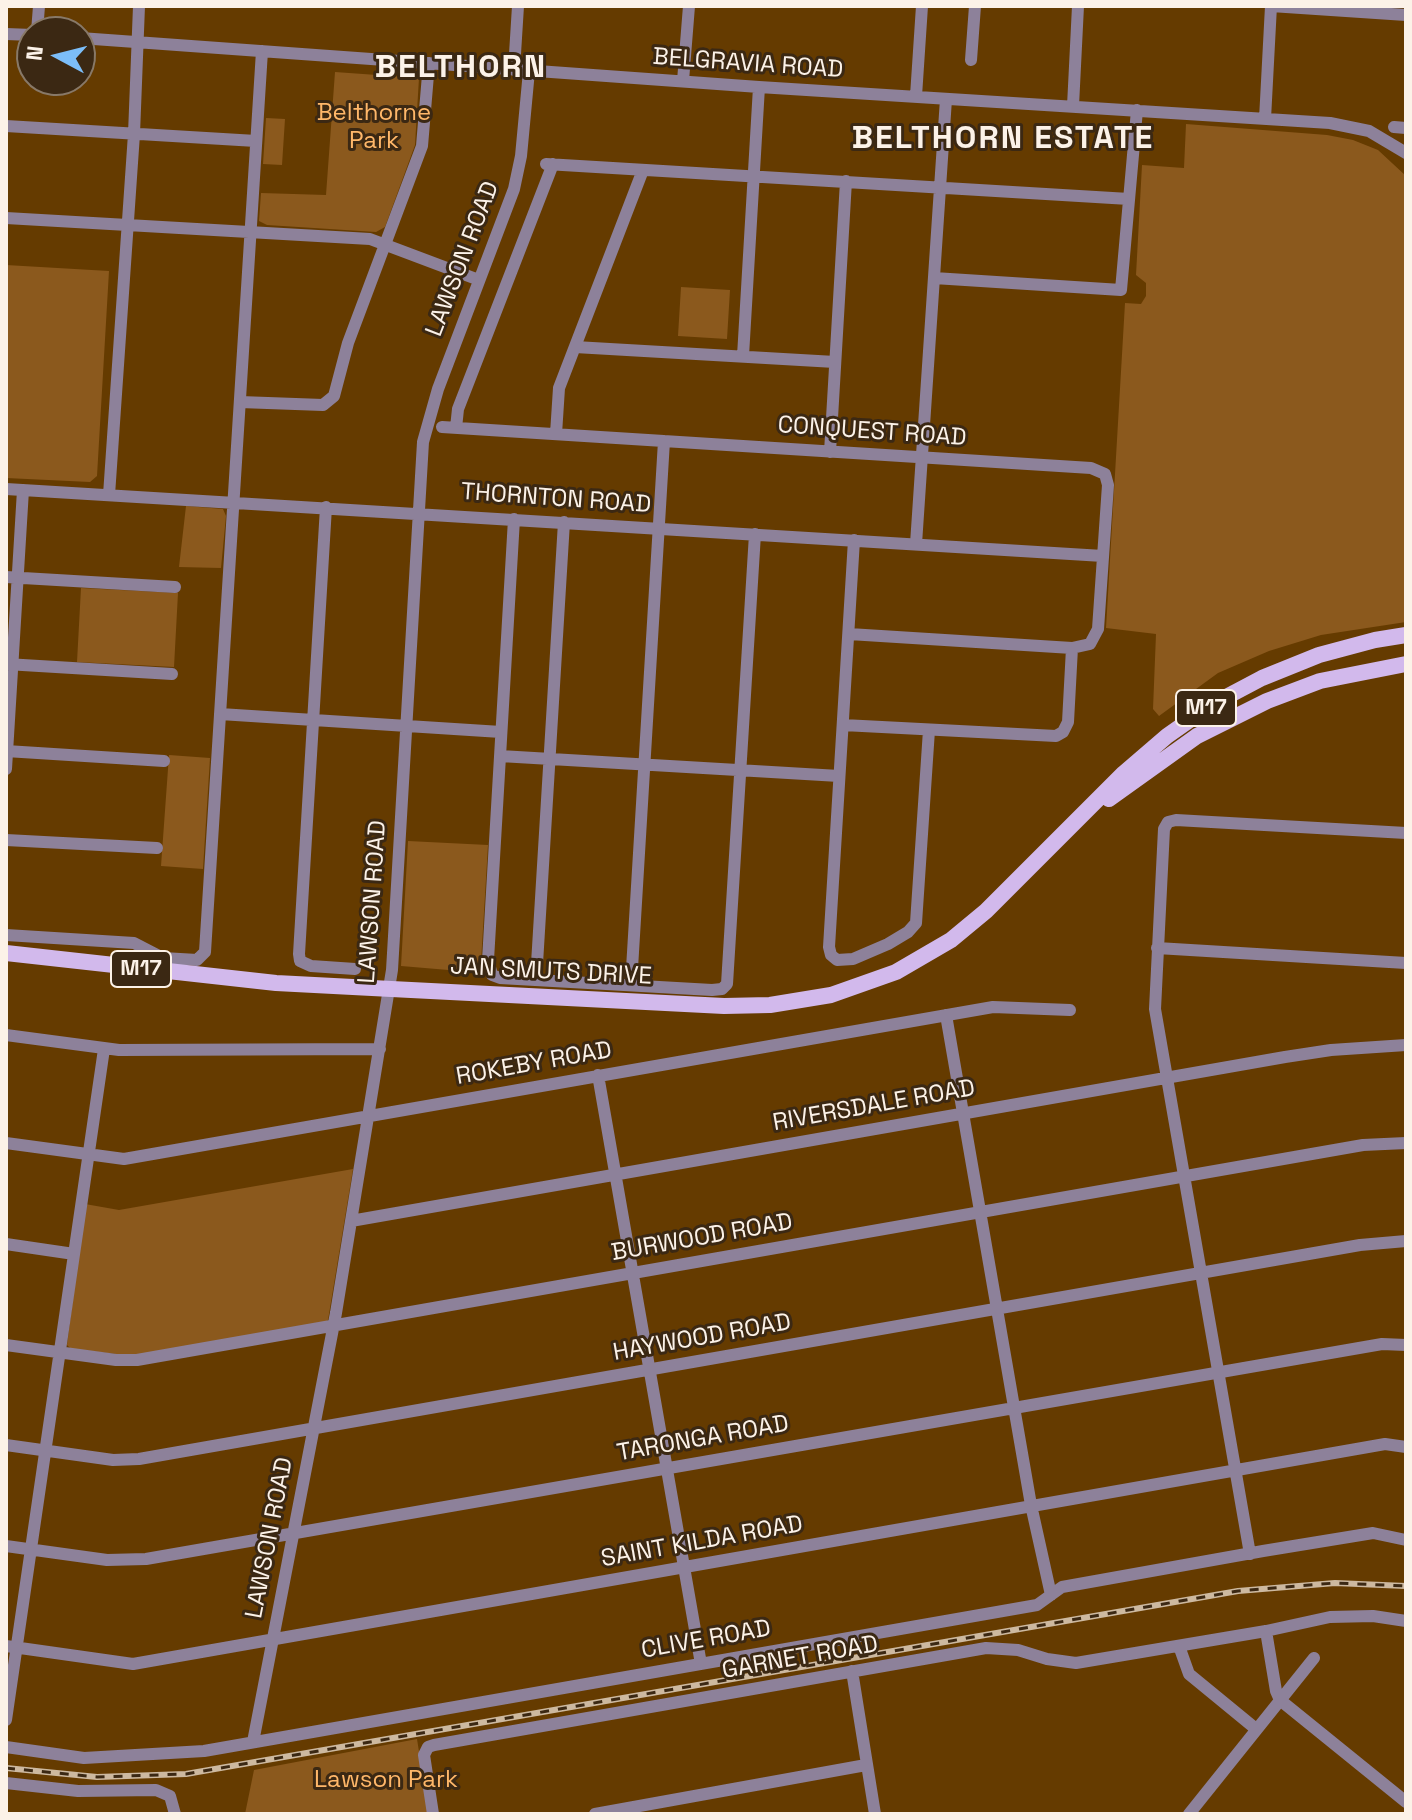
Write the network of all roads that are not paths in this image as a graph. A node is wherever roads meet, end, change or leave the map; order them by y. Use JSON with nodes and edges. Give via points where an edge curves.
{"nodes":[{"id":1,"x":139,"y":6,"type":"edge"},
{"id":2,"x":518,"y":6,"type":"edge"},
{"id":3,"x":689,"y":6,"type":"edge"},
{"id":4,"x":922,"y":6,"type":"edge"},
{"id":5,"x":975,"y":6,"type":"edge"},
{"id":6,"x":1078,"y":6,"type":"edge"},
{"id":7,"x":1271,"y":6,"type":"edge"},
{"id":8,"x":1344,"y":8,"type":"edge"},
{"id":9,"x":1406,"y":15,"type":"edge"},
{"id":10,"x":96,"y":39,"type":"edge"},
{"id":11,"x":138,"y":42,"type":"junction"},
{"id":12,"x":262,"y":51,"type":"junction"},
{"id":13,"x":971,"y":60,"type":"dead end"},
{"id":14,"x":429,"y":63,"type":"junction"},
{"id":15,"x":514,"y":70,"type":"junction"},
{"id":16,"x":529,"y":71,"type":"junction"},
{"id":17,"x":683,"y":81,"type":"junction"},
{"id":18,"x":759,"y":87,"type":"junction"},
{"id":19,"x":916,"y":96,"type":"junction"},
{"id":20,"x":946,"y":99,"type":"junction"},
{"id":21,"x":1073,"y":106,"type":"junction"},
{"id":22,"x":1137,"y":110,"type":"junction"},
{"id":23,"x":1265,"y":119,"type":"junction"},
{"id":24,"x":6,"y":126,"type":"edge"},
{"id":25,"x":134,"y":134,"type":"junction"},
{"id":26,"x":256,"y":141,"type":"junction"},
{"id":27,"x":1406,"y":153,"type":"edge"},
{"id":28,"x":643,"y":170,"type":"junction"},
{"id":29,"x":754,"y":176,"type":"junction"},
{"id":30,"x":846,"y":181,"type":"junction"},
{"id":31,"x":940,"y":187,"type":"junction"},
{"id":32,"x":1129,"y":199,"type":"junction"},
{"id":33,"x":6,"y":218,"type":"edge"},
{"id":34,"x":127,"y":225,"type":"junction"},
{"id":35,"x":250,"y":231,"type":"junction"},
{"id":36,"x":386,"y":244,"type":"junction"},
{"id":37,"x":934,"y":278,"type":"junction"},
{"id":38,"x":479,"y":280,"type":"junction"},
{"id":39,"x":575,"y":347,"type":"junction"},
{"id":40,"x":743,"y":356,"type":"junction"},
{"id":41,"x":835,"y":362,"type":"junction"},
{"id":42,"x":240,"y":402,"type":"junction"},
{"id":43,"x":442,"y":427,"type":"dead end"},
{"id":44,"x":456,"y":428,"type":"junction"},
{"id":45,"x":556,"y":434,"type":"junction"},
{"id":46,"x":664,"y":441,"type":"junction"},
{"id":47,"x":830,"y":452,"type":"junction"},
{"id":48,"x":922,"y":457,"type":"junction"},
{"id":49,"x":6,"y":489,"type":"edge"},
{"id":50,"x":23,"y":490,"type":"junction"},
{"id":51,"x":109,"y":495,"type":"junction"},
{"id":52,"x":232,"y":501,"type":"junction"},
{"id":53,"x":326,"y":507,"type":"junction"},
{"id":54,"x":419,"y":513,"type":"junction"},
{"id":55,"x":514,"y":519,"type":"junction"},
{"id":56,"x":564,"y":522,"type":"junction"},
{"id":57,"x":659,"y":528,"type":"junction"},
{"id":58,"x":755,"y":534,"type":"junction"},
{"id":59,"x":854,"y":540,"type":"junction"},
{"id":60,"x":916,"y":544,"type":"junction"},
{"id":61,"x":1103,"y":556,"type":"junction"},
{"id":62,"x":12,"y":577,"type":"edge"},
{"id":63,"x":175,"y":587,"type":"dead end"},
{"id":64,"x":849,"y":634,"type":"junction"},
{"id":65,"x":1406,"y":635,"type":"edge"},
{"id":66,"x":1072,"y":648,"type":"junction"},
{"id":67,"x":9,"y":664,"type":"edge"},
{"id":68,"x":1406,"y":664,"type":"edge"},
{"id":69,"x":172,"y":674,"type":"dead end"},
{"id":70,"x":220,"y":714,"type":"junction"},
{"id":71,"x":314,"y":720,"type":"junction"},
{"id":72,"x":843,"y":725,"type":"junction"},
{"id":73,"x":407,"y":726,"type":"junction"},
{"id":74,"x":929,"y":730,"type":"junction"},
{"id":75,"x":501,"y":732,"type":"junction"},
{"id":76,"x":7,"y":751,"type":"edge"},
{"id":77,"x":500,"y":756,"type":"junction"},
{"id":78,"x":550,"y":758,"type":"junction"},
{"id":79,"x":164,"y":761,"type":"dead end"},
{"id":80,"x":644,"y":765,"type":"junction"},
{"id":81,"x":6,"y":769,"type":"edge"},
{"id":82,"x":741,"y":770,"type":"junction"},
{"id":83,"x":839,"y":776,"type":"junction"},
{"id":84,"x":1406,"y":833,"type":"edge"},
{"id":85,"x":6,"y":840,"type":"edge"},
{"id":86,"x":157,"y":848,"type":"dead end"},
{"id":87,"x":1047,"y":851,"type":"junction"},
{"id":88,"x":6,"y":935,"type":"edge"},
{"id":89,"x":1157,"y":948,"type":"junction"},
{"id":90,"x":6,"y":953,"type":"edge"},
{"id":91,"x":1406,"y":963,"type":"edge"},
{"id":92,"x":355,"y":969,"type":"dead end"},
{"id":93,"x":536,"y":980,"type":"junction"},
{"id":94,"x":631,"y":985,"type":"junction"},
{"id":95,"x":389,"y":988,"type":"junction"},
{"id":96,"x":1070,"y":1010,"type":"dead end"},
{"id":97,"x":946,"y":1015,"type":"junction"},
{"id":98,"x":6,"y":1035,"type":"edge"},
{"id":99,"x":1406,"y":1045,"type":"edge"},
{"id":100,"x":104,"y":1049,"type":"junction"},
{"id":101,"x":380,"y":1049,"type":"junction"},
{"id":102,"x":598,"y":1075,"type":"junction"},
{"id":103,"x":1168,"y":1077,"type":"junction"},
{"id":104,"x":963,"y":1113,"type":"junction"},
{"id":105,"x":369,"y":1116,"type":"junction"},
{"id":106,"x":6,"y":1143,"type":"edge"},
{"id":107,"x":1406,"y":1143,"type":"edge"},
{"id":108,"x":88,"y":1155,"type":"junction"},
{"id":109,"x":616,"y":1174,"type":"junction"},
{"id":110,"x":1185,"y":1176,"type":"junction"},
{"id":111,"x":980,"y":1212,"type":"junction"},
{"id":112,"x":351,"y":1221,"type":"junction"},
{"id":113,"x":1406,"y":1241,"type":"edge"},
{"id":114,"x":6,"y":1244,"type":"edge"},
{"id":115,"x":74,"y":1254,"type":"junction"},
{"id":116,"x":633,"y":1273,"type":"junction"},
{"id":117,"x":1201,"y":1273,"type":"junction"},
{"id":118,"x":998,"y":1308,"type":"junction"},
{"id":119,"x":334,"y":1326,"type":"junction"},
{"id":120,"x":6,"y":1345,"type":"edge"},
{"id":121,"x":1406,"y":1345,"type":"edge"},
{"id":122,"x":60,"y":1352,"type":"junction"},
{"id":123,"x":650,"y":1370,"type":"junction"},
{"id":124,"x":1219,"y":1372,"type":"junction"},
{"id":125,"x":1015,"y":1408,"type":"junction"},
{"id":126,"x":313,"y":1429,"type":"junction"},
{"id":127,"x":6,"y":1445,"type":"edge"},
{"id":128,"x":1406,"y":1447,"type":"edge"},
{"id":129,"x":45,"y":1451,"type":"junction"},
{"id":130,"x":667,"y":1468,"type":"junction"},
{"id":131,"x":1236,"y":1470,"type":"junction"},
{"id":132,"x":1031,"y":1505,"type":"junction"},
{"id":133,"x":293,"y":1534,"type":"junction"},
{"id":134,"x":1406,"y":1540,"type":"edge"},
{"id":135,"x":6,"y":1546,"type":"edge"},
{"id":136,"x":31,"y":1550,"type":"junction"},
{"id":137,"x":1250,"y":1554,"type":"junction"},
{"id":138,"x":684,"y":1568,"type":"junction"},
{"id":139,"x":1051,"y":1595,"type":"junction"},
{"id":140,"x":1406,"y":1621,"type":"edge"},
{"id":141,"x":1266,"y":1631,"type":"junction"},
{"id":142,"x":272,"y":1639,"type":"junction"},
{"id":143,"x":1179,"y":1646,"type":"junction"},
{"id":144,"x":11,"y":1647,"type":"edge"},
{"id":145,"x":1314,"y":1658,"type":"dead end"},
{"id":146,"x":701,"y":1664,"type":"junction"},
{"id":147,"x":852,"y":1671,"type":"junction"},
{"id":148,"x":1280,"y":1700,"type":"junction"},
{"id":149,"x":6,"y":1720,"type":"edge"},
{"id":150,"x":1256,"y":1729,"type":"junction"},
{"id":151,"x":253,"y":1742,"type":"junction"},
{"id":152,"x":6,"y":1747,"type":"edge"},
{"id":153,"x":866,"y":1765,"type":"junction"},
{"id":154,"x":6,"y":1783,"type":"edge"},
{"id":155,"x":1406,"y":1802,"type":"edge"},
{"id":156,"x":175,"y":1814,"type":"edge"},
{"id":157,"x":433,"y":1814,"type":"edge"},
{"id":158,"x":595,"y":1814,"type":"edge"},
{"id":159,"x":875,"y":1814,"type":"edge"},
{"id":160,"x":1189,"y":1814,"type":"edge"}],
"edges":[{"from":1,"to":11,"type":"street"},
{"from":2,"to":15,"type":"street"},
{"from":3,"to":17,"type":"street"},
{"from":4,"to":19,"type":"street"},
{"from":5,"to":13,"type":"street"},
{"from":6,"to":21,"type":"street"},
{"from":7,"to":8,"type":"street"},
{"from":7,"to":23,"type":"street"},
{"from":8,"to":9,"type":"street"},
{"from":10,"to":11,"type":"street","name":"BELGRAVIA ROAD"},
{"from":11,"to":12,"type":"street","name":"BELGRAVIA ROAD"},
{"from":11,"to":25,"type":"street"},
{"from":12,"to":14,"type":"street","name":"BELGRAVIA ROAD"},
{"from":12,"to":26,"type":"street"},
{"from":14,"to":15,"type":"street","name":"BELGRAVIA ROAD"},
{"from":14,"to":36,"type":"street","via":[[422,146]]},
{"from":15,"to":16,"type":"street","name":"BELGRAVIA ROAD"},
{"from":16,"to":17,"type":"street","name":"BELGRAVIA ROAD"},
{"from":16,"to":38,"type":"street","name":"LAWSON ROAD","via":[[518,174]]},
{"from":17,"to":18,"type":"street","name":"BELGRAVIA ROAD"},
{"from":18,"to":19,"type":"street","name":"BELGRAVIA ROAD"},
{"from":18,"to":29,"type":"street"},
{"from":19,"to":20,"type":"street","name":"BELGRAVIA ROAD"},
{"from":20,"to":21,"type":"street","name":"BELGRAVIA ROAD"},
{"from":20,"to":31,"type":"street"},
{"from":21,"to":22,"type":"street","name":"BELGRAVIA ROAD"},
{"from":22,"to":23,"type":"street","name":"BELGRAVIA ROAD"},
{"from":22,"to":32,"type":"street"},
{"from":23,"to":27,"type":"street","name":"BELGRAVIA ROAD","via":[[1360,128]]},
{"from":24,"to":25,"type":"street"},
{"from":25,"to":26,"type":"street"},
{"from":25,"to":34,"type":"street"},
{"from":26,"to":35,"type":"street"},
{"from":28,"to":29,"type":"street"},
{"from":28,"to":39,"type":"street"},
{"from":28,"to":44,"type":"street","via":[[550,164],[458,409]]},
{"from":29,"to":30,"type":"street"},
{"from":29,"to":40,"type":"street"},
{"from":30,"to":31,"type":"street"},
{"from":30,"to":41,"type":"street"},
{"from":31,"to":32,"type":"street"},
{"from":31,"to":37,"type":"street"},
{"from":32,"to":37,"type":"street","via":[[1121,290]]},
{"from":33,"to":34,"type":"street"},
{"from":34,"to":35,"type":"street"},
{"from":34,"to":51,"type":"street"},
{"from":35,"to":36,"type":"street"},
{"from":35,"to":42,"type":"street"},
{"from":36,"to":38,"type":"street"},
{"from":36,"to":42,"type":"street","via":[[330,402]]},
{"from":37,"to":48,"type":"street"},
{"from":38,"to":54,"type":"street","name":"LAWSON ROAD","via":[[427,424]]},
{"from":39,"to":40,"type":"street"},
{"from":39,"to":45,"type":"street","via":[[559,388]]},
{"from":40,"to":41,"type":"street"},
{"from":41,"to":47,"type":"street"},
{"from":42,"to":52,"type":"street"},
{"from":43,"to":44,"type":"street","name":"CONQUEST ROAD"},
{"from":44,"to":45,"type":"street","name":"CONQUEST ROAD"},
{"from":45,"to":46,"type":"street","name":"CONQUEST ROAD"},
{"from":46,"to":47,"type":"street","name":"CONQUEST ROAD"},
{"from":46,"to":57,"type":"street"},
{"from":47,"to":48,"type":"street","name":"CONQUEST ROAD"},
{"from":48,"to":60,"type":"street"},
{"from":48,"to":61,"type":"street","name":"CONQUEST ROAD","via":[[1101,471],[1108,485]]},
{"from":49,"to":50,"type":"street","name":"THORNTON ROAD"},
{"from":50,"to":51,"type":"street","name":"THORNTON ROAD"},
{"from":50,"to":62,"type":"street"},
{"from":51,"to":52,"type":"street","name":"THORNTON ROAD"},
{"from":52,"to":53,"type":"street","name":"THORNTON ROAD"},
{"from":52,"to":70,"type":"street"},
{"from":53,"to":54,"type":"street","name":"THORNTON ROAD"},
{"from":53,"to":71,"type":"street"},
{"from":54,"to":55,"type":"street","name":"THORNTON ROAD"},
{"from":54,"to":73,"type":"street","name":"LAWSON ROAD"},
{"from":55,"to":56,"type":"street","name":"THORNTON ROAD"},
{"from":55,"to":75,"type":"street"},
{"from":56,"to":57,"type":"street","name":"THORNTON ROAD"},
{"from":56,"to":78,"type":"street"},
{"from":57,"to":58,"type":"street","name":"THORNTON ROAD"},
{"from":57,"to":80,"type":"street"},
{"from":58,"to":59,"type":"street","name":"THORNTON ROAD"},
{"from":58,"to":82,"type":"street"},
{"from":59,"to":60,"type":"street","name":"THORNTON ROAD"},
{"from":59,"to":64,"type":"street"},
{"from":60,"to":61,"type":"street","name":"THORNTON ROAD"},
{"from":61,"to":66,"type":"street","name":"CONQUEST ROAD","via":[[1098,629],[1090,644]]},
{"from":62,"to":63,"type":"street"},
{"from":62,"to":67,"type":"street"},
{"from":64,"to":66,"type":"street"},
{"from":64,"to":72,"type":"street"},
{"from":65,"to":87,"type":"main road","name":"JAN SMUTS DRIVE","number":"M17","via":[[1319,655],[1211,705],[1133,765]]},
{"from":66,"to":74,"type":"street","via":[[1068,722],[1061,734]]},
{"from":67,"to":69,"type":"street"},
{"from":67,"to":76,"type":"street"},
{"from":68,"to":87,"type":"main road","name":"JAN SMUTS DRIVE","number":"M17","via":[[1320,681],[1215,726],[1136,778]]},
{"from":70,"to":71,"type":"street"},
{"from":70,"to":88,"type":"street","via":[[203,956],[163,958],[134,943]]},
{"from":71,"to":73,"type":"street"},
{"from":71,"to":92,"type":"street","via":[[300,961]]},
{"from":72,"to":74,"type":"street"},
{"from":72,"to":83,"type":"street"},
{"from":73,"to":75,"type":"street"},
{"from":73,"to":95,"type":"street","name":"LAWSON ROAD"},
{"from":74,"to":83,"type":"street","via":[[916,923],[888,944],[837,960],[829,947]]},
{"from":75,"to":77,"type":"street"},
{"from":76,"to":79,"type":"street"},
{"from":76,"to":81,"type":"street"},
{"from":77,"to":78,"type":"street"},
{"from":77,"to":93,"type":"street","via":[[488,966],[495,977]]},
{"from":78,"to":80,"type":"street"},
{"from":78,"to":93,"type":"street"},
{"from":80,"to":82,"type":"street"},
{"from":80,"to":94,"type":"street"},
{"from":82,"to":83,"type":"street"},
{"from":82,"to":94,"type":"street","via":[[729,979],[724,988],[712,990]]},
{"from":84,"to":89,"type":"street","via":[[1168,822]]},
{"from":85,"to":86,"type":"street"},
{"from":87,"to":95,"type":"main road","name":"JAN SMUTS DRIVE","number":"M17","via":[[976,920],[926,956],[869,983],[806,1001],[724,1006]]},
{"from":89,"to":91,"type":"street"},
{"from":89,"to":103,"type":"street","via":[[1155,1009]]},
{"from":90,"to":95,"type":"main road","name":"JAN SMUTS DRIVE","number":"M17","via":[[276,983]]},
{"from":93,"to":94,"type":"street"},
{"from":95,"to":101,"type":"street","name":"LAWSON ROAD"},
{"from":96,"to":97,"type":"street","name":"ROKEBY ROAD","via":[[1004,1006]]},
{"from":97,"to":102,"type":"street","name":"ROKEBY ROAD"},
{"from":97,"to":104,"type":"street"},
{"from":98,"to":100,"type":"street"},
{"from":99,"to":103,"type":"street","name":"RIVERSDALE ROAD","via":[[1331,1050]]},
{"from":100,"to":101,"type":"street"},
{"from":100,"to":108,"type":"street"},
{"from":101,"to":105,"type":"street","name":"LAWSON ROAD"},
{"from":102,"to":105,"type":"street","name":"ROKEBY ROAD"},
{"from":102,"to":109,"type":"street"},
{"from":103,"to":104,"type":"street","name":"RIVERSDALE ROAD"},
{"from":103,"to":110,"type":"street"},
{"from":104,"to":109,"type":"street","name":"RIVERSDALE ROAD"},
{"from":104,"to":111,"type":"street"},
{"from":105,"to":108,"type":"street","name":"ROKEBY ROAD","via":[[124,1159]]},
{"from":105,"to":112,"type":"street","name":"LAWSON ROAD"},
{"from":106,"to":108,"type":"street","name":"ROKEBY ROAD"},
{"from":107,"to":110,"type":"street","name":"BURWOOD ROAD","via":[[1363,1145]]},
{"from":108,"to":115,"type":"street"},
{"from":109,"to":112,"type":"street","name":"RIVERSDALE ROAD"},
{"from":109,"to":116,"type":"street"},
{"from":110,"to":111,"type":"street","name":"BURWOOD ROAD"},
{"from":110,"to":117,"type":"street"},
{"from":111,"to":116,"type":"street","name":"BURWOOD ROAD"},
{"from":111,"to":118,"type":"street"},
{"from":112,"to":119,"type":"street","name":"LAWSON ROAD"},
{"from":113,"to":117,"type":"street","name":"HAYWOOD ROAD"},
{"from":114,"to":115,"type":"street"},
{"from":115,"to":122,"type":"street"},
{"from":116,"to":119,"type":"street","name":"BURWOOD ROAD"},
{"from":116,"to":123,"type":"street"},
{"from":117,"to":118,"type":"street","name":"HAYWOOD ROAD"},
{"from":117,"to":124,"type":"street"},
{"from":118,"to":123,"type":"street","name":"HAYWOOD ROAD"},
{"from":118,"to":125,"type":"street"},
{"from":119,"to":122,"type":"street","name":"BURWOOD ROAD","via":[[137,1360]]},
{"from":119,"to":126,"type":"street","name":"LAWSON ROAD"},
{"from":120,"to":122,"type":"street","name":"BURWOOD ROAD"},
{"from":121,"to":124,"type":"street","name":"TARONGA ROAD","via":[[1387,1343]]},
{"from":122,"to":129,"type":"street"},
{"from":123,"to":126,"type":"street","name":"HAYWOOD ROAD"},
{"from":123,"to":130,"type":"street"},
{"from":124,"to":125,"type":"street","name":"TARONGA ROAD"},
{"from":124,"to":131,"type":"street"},
{"from":125,"to":130,"type":"street","name":"TARONGA ROAD"},
{"from":125,"to":132,"type":"street"},
{"from":126,"to":129,"type":"street","name":"HAYWOOD ROAD","via":[[132,1460]]},
{"from":126,"to":133,"type":"street","name":"LAWSON ROAD"},
{"from":127,"to":129,"type":"street","name":"HAYWOOD ROAD"},
{"from":128,"to":131,"type":"street","name":"SAINT KILDA ROAD","via":[[1387,1444]]},
{"from":129,"to":136,"type":"street"},
{"from":130,"to":133,"type":"street","name":"TARONGA ROAD"},
{"from":130,"to":138,"type":"street"},
{"from":131,"to":132,"type":"street","name":"SAINT KILDA ROAD"},
{"from":131,"to":137,"type":"street"},
{"from":132,"to":138,"type":"street","name":"SAINT KILDA ROAD"},
{"from":132,"to":139,"type":"street"},
{"from":133,"to":136,"type":"street","name":"TARONGA ROAD","via":[[128,1561]]},
{"from":133,"to":142,"type":"street","name":"LAWSON ROAD"},
{"from":134,"to":137,"type":"street","name":"CLIVE ROAD","via":[[1373,1533]]},
{"from":135,"to":136,"type":"street","name":"TARONGA ROAD"},
{"from":136,"to":144,"type":"street"},
{"from":137,"to":139,"type":"street","name":"CLIVE ROAD","via":[[1062,1587]]},
{"from":138,"to":142,"type":"street","name":"SAINT KILDA ROAD"},
{"from":138,"to":146,"type":"street"},
{"from":139,"to":146,"type":"street","name":"CLIVE ROAD","via":[[1037,1605]]},
{"from":140,"to":141,"type":"street","name":"GARNET ROAD","via":[[1339,1616]]},
{"from":141,"to":143,"type":"street","name":"GARNET ROAD"},
{"from":141,"to":148,"type":"street"},
{"from":142,"to":144,"type":"street","name":"SAINT KILDA ROAD","via":[[128,1664]]},
{"from":142,"to":151,"type":"street","name":"LAWSON ROAD"},
{"from":143,"to":147,"type":"street","name":"GARNET ROAD","via":[[1076,1663],[986,1648]]},
{"from":143,"to":150,"type":"street","via":[[1189,1674]]},
{"from":144,"to":149,"type":"street"},
{"from":145,"to":148,"type":"street"},
{"from":146,"to":151,"type":"street","name":"CLIVE ROAD"},
{"from":147,"to":153,"type":"street"},
{"from":147,"to":157,"type":"street","name":"GARNET ROAD","via":[[428,1747],[424,1763]]},
{"from":148,"to":150,"type":"street"},
{"from":148,"to":155,"type":"street"},
{"from":150,"to":160,"type":"street"},
{"from":151,"to":152,"type":"street","name":"CLIVE ROAD","via":[[204,1751],[93,1758]]},
{"from":153,"to":158,"type":"street"},
{"from":153,"to":159,"type":"street"},
{"from":154,"to":156,"type":"street","via":[[78,1791],[156,1790],[170,1796]]}]}
